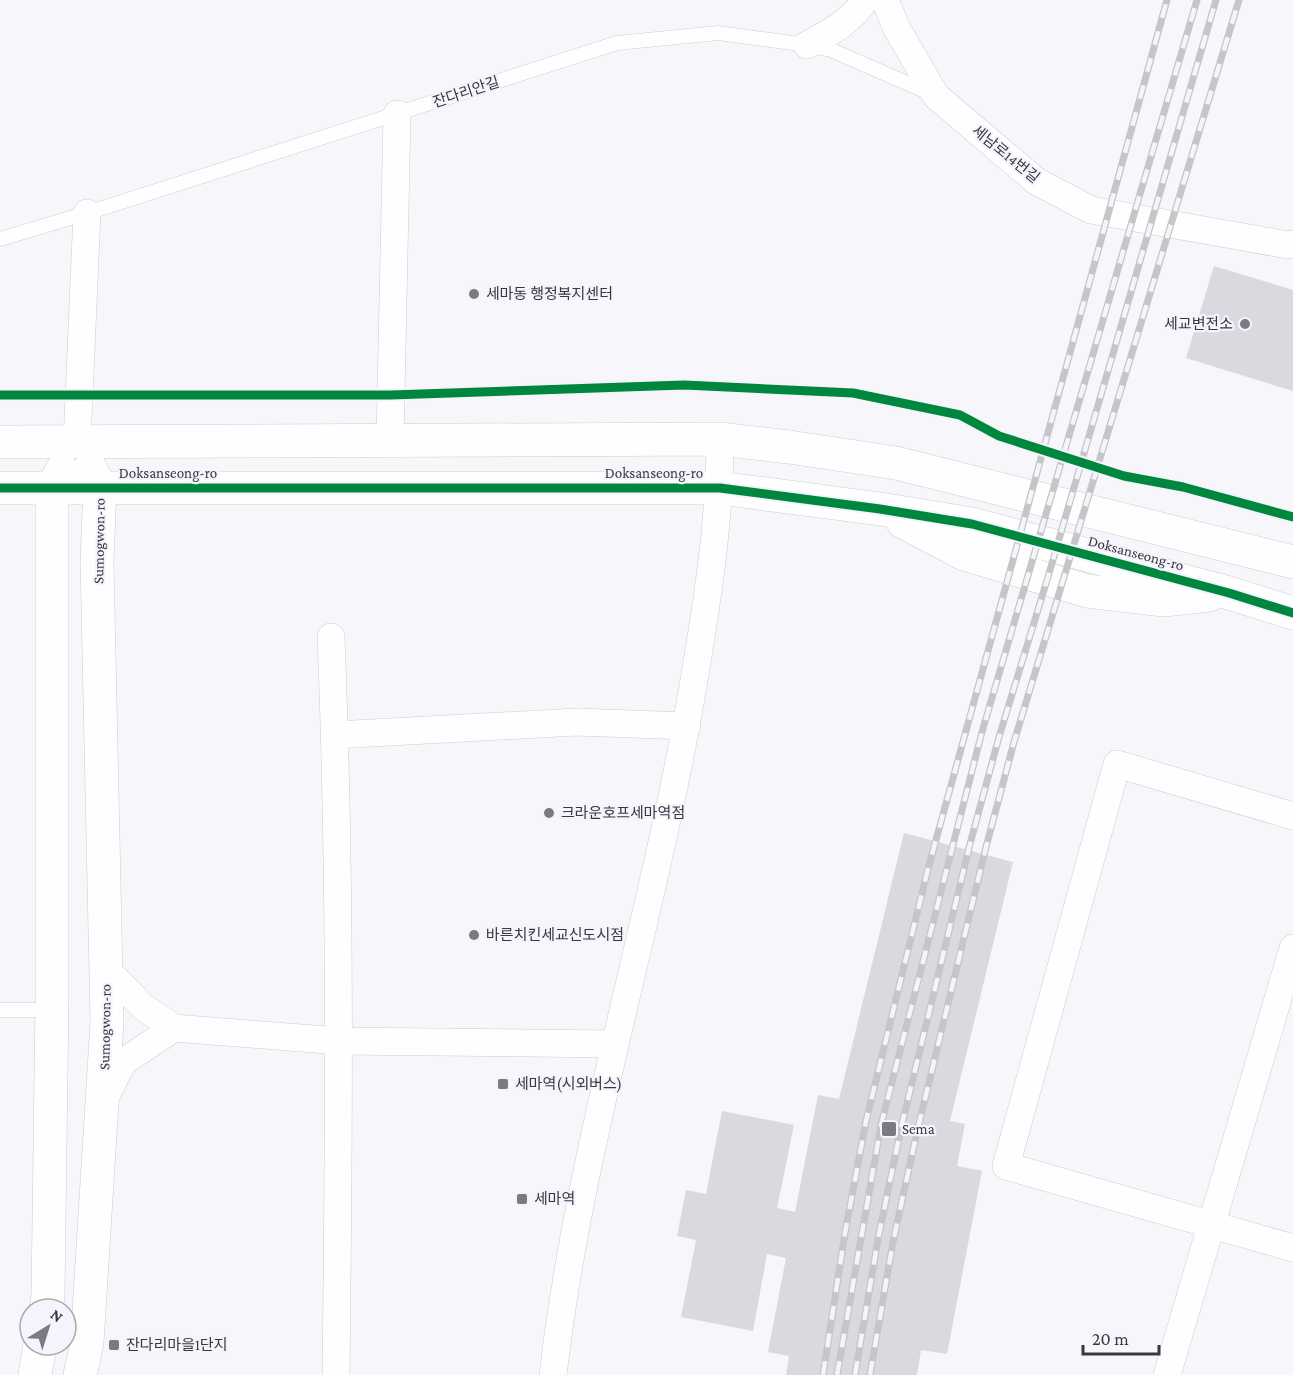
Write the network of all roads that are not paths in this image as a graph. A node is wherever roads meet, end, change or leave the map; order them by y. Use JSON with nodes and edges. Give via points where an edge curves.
{"nodes":[{"id":1,"x":865,"y":0,"type":"edge"},
{"id":2,"x":885,"y":0,"type":"edge"},
{"id":3,"x":807,"y":45,"type":"junction"},
{"id":4,"x":936,"y":96,"type":"junction"},
{"id":5,"x":397,"y":114,"type":"junction"},
{"id":6,"x":87,"y":213,"type":"junction"},
{"id":7,"x":0,"y":239,"type":"edge"},
{"id":8,"x":1293,"y":244,"type":"edge"},
{"id":9,"x":720,"y":439,"type":"junction"},
{"id":10,"x":390,"y":441,"type":"junction"},
{"id":11,"x":0,"y":442,"type":"edge"},
{"id":12,"x":77,"y":442,"type":"junction"},
{"id":13,"x":0,"y":488,"type":"edge"},
{"id":14,"x":52,"y":488,"type":"junction"},
{"id":15,"x":100,"y":488,"type":"junction"},
{"id":16,"x":720,"y":488,"type":"junction"},
{"id":17,"x":1293,"y":562,"type":"edge"},
{"id":18,"x":1293,"y":613,"type":"edge"},
{"id":19,"x":331,"y":637,"type":"dead end"},
{"id":20,"x":687,"y":726,"type":"junction"},
{"id":21,"x":335,"y":735,"type":"junction"},
{"id":22,"x":1293,"y":816,"type":"edge"},
{"id":23,"x":1293,"y":948,"type":"edge"},
{"id":24,"x":106,"y":969,"type":"junction"},
{"id":25,"x":0,"y":1010,"type":"edge"},
{"id":26,"x":52,"y":1010,"type":"junction"},
{"id":27,"x":174,"y":1028,"type":"junction"},
{"id":28,"x":339,"y":1041,"type":"junction"},
{"id":29,"x":614,"y":1044,"type":"junction"},
{"id":30,"x":102,"y":1104,"type":"junction"},
{"id":31,"x":1212,"y":1224,"type":"junction"},
{"id":32,"x":1293,"y":1248,"type":"edge"},
{"id":33,"x":47,"y":1297,"type":"edge"},
{"id":34,"x":38,"y":1357,"type":"edge"},
{"id":35,"x":35,"y":1375,"type":"edge"},
{"id":36,"x":80,"y":1375,"type":"edge"},
{"id":37,"x":336,"y":1375,"type":"edge"},
{"id":38,"x":553,"y":1375,"type":"edge"},
{"id":39,"x":1167,"y":1375,"type":"edge"}],
"edges":[{"from":1,"to":3,"type":"street","via":[[835,30]]},
{"from":2,"to":4,"type":"street","name":"세남로14번길","via":[[897,29]]},
{"from":3,"to":4,"type":"lane","name":"잔다리안길","via":[[831,50]]},
{"from":3,"to":5,"type":"lane","name":"잔다리안길","via":[[718,33],[617,43]]},
{"from":4,"to":8,"type":"street","name":"세남로14번길","via":[[1036,181],[1090,210]]},
{"from":5,"to":6,"type":"lane","name":"잔다리안길"},
{"from":5,"to":10,"type":"street"},
{"from":6,"to":7,"type":"lane","name":"잔다리안길"},
{"from":6,"to":12,"type":"street"},
{"from":9,"to":10,"type":"street","name":"Doksanseong-ro"},
{"from":9,"to":16,"type":"street"},
{"from":9,"to":17,"type":"street","name":"Doksanseong-ro","via":[[896,463]]},
{"from":10,"to":12,"type":"street","name":"Doksanseong-ro"},
{"from":11,"to":12,"type":"street","name":"Doksanseong-ro"},
{"from":12,"to":14,"type":"street"},
{"from":12,"to":15,"type":"street","name":"Sumogwon-ro"},
{"from":13,"to":14,"type":"street","name":"Doksanseong-ro"},
{"from":14,"to":15,"type":"street","name":"Doksanseong-ro"},
{"from":14,"to":26,"type":"street"},
{"from":15,"to":16,"type":"street","name":"Doksanseong-ro"},
{"from":15,"to":24,"type":"street","name":"Sumogwon-ro","via":[[97,561]]},
{"from":16,"to":18,"type":"street","name":"Doksanseong-ro","via":[[972,524]]},
{"from":16,"to":20,"type":"street","via":[[711,575]]},
{"from":19,"to":21,"type":"street"},
{"from":20,"to":21,"type":"street","via":[[577,722]]},
{"from":20,"to":29,"type":"street"},
{"from":21,"to":28,"type":"street"},
{"from":22,"to":31,"type":"street","via":[[1117,764],[1006,1166]]},
{"from":23,"to":31,"type":"street"},
{"from":24,"to":27,"type":"street","via":[[143,1007]]},
{"from":24,"to":30,"type":"street","name":"Sumogwon-ro"},
{"from":25,"to":26,"type":"lane"},
{"from":26,"to":33,"type":"street"},
{"from":27,"to":28,"type":"street"},
{"from":27,"to":30,"type":"street","via":[[123,1062]]},
{"from":28,"to":29,"type":"street"},
{"from":28,"to":37,"type":"street"},
{"from":29,"to":38,"type":"street","via":[[568,1268]]},
{"from":30,"to":36,"type":"street","name":"Sumogwon-ro","via":[[87,1343]]},
{"from":31,"to":32,"type":"street"},
{"from":31,"to":39,"type":"street"},
{"from":34,"to":35,"type":"street"}]}
